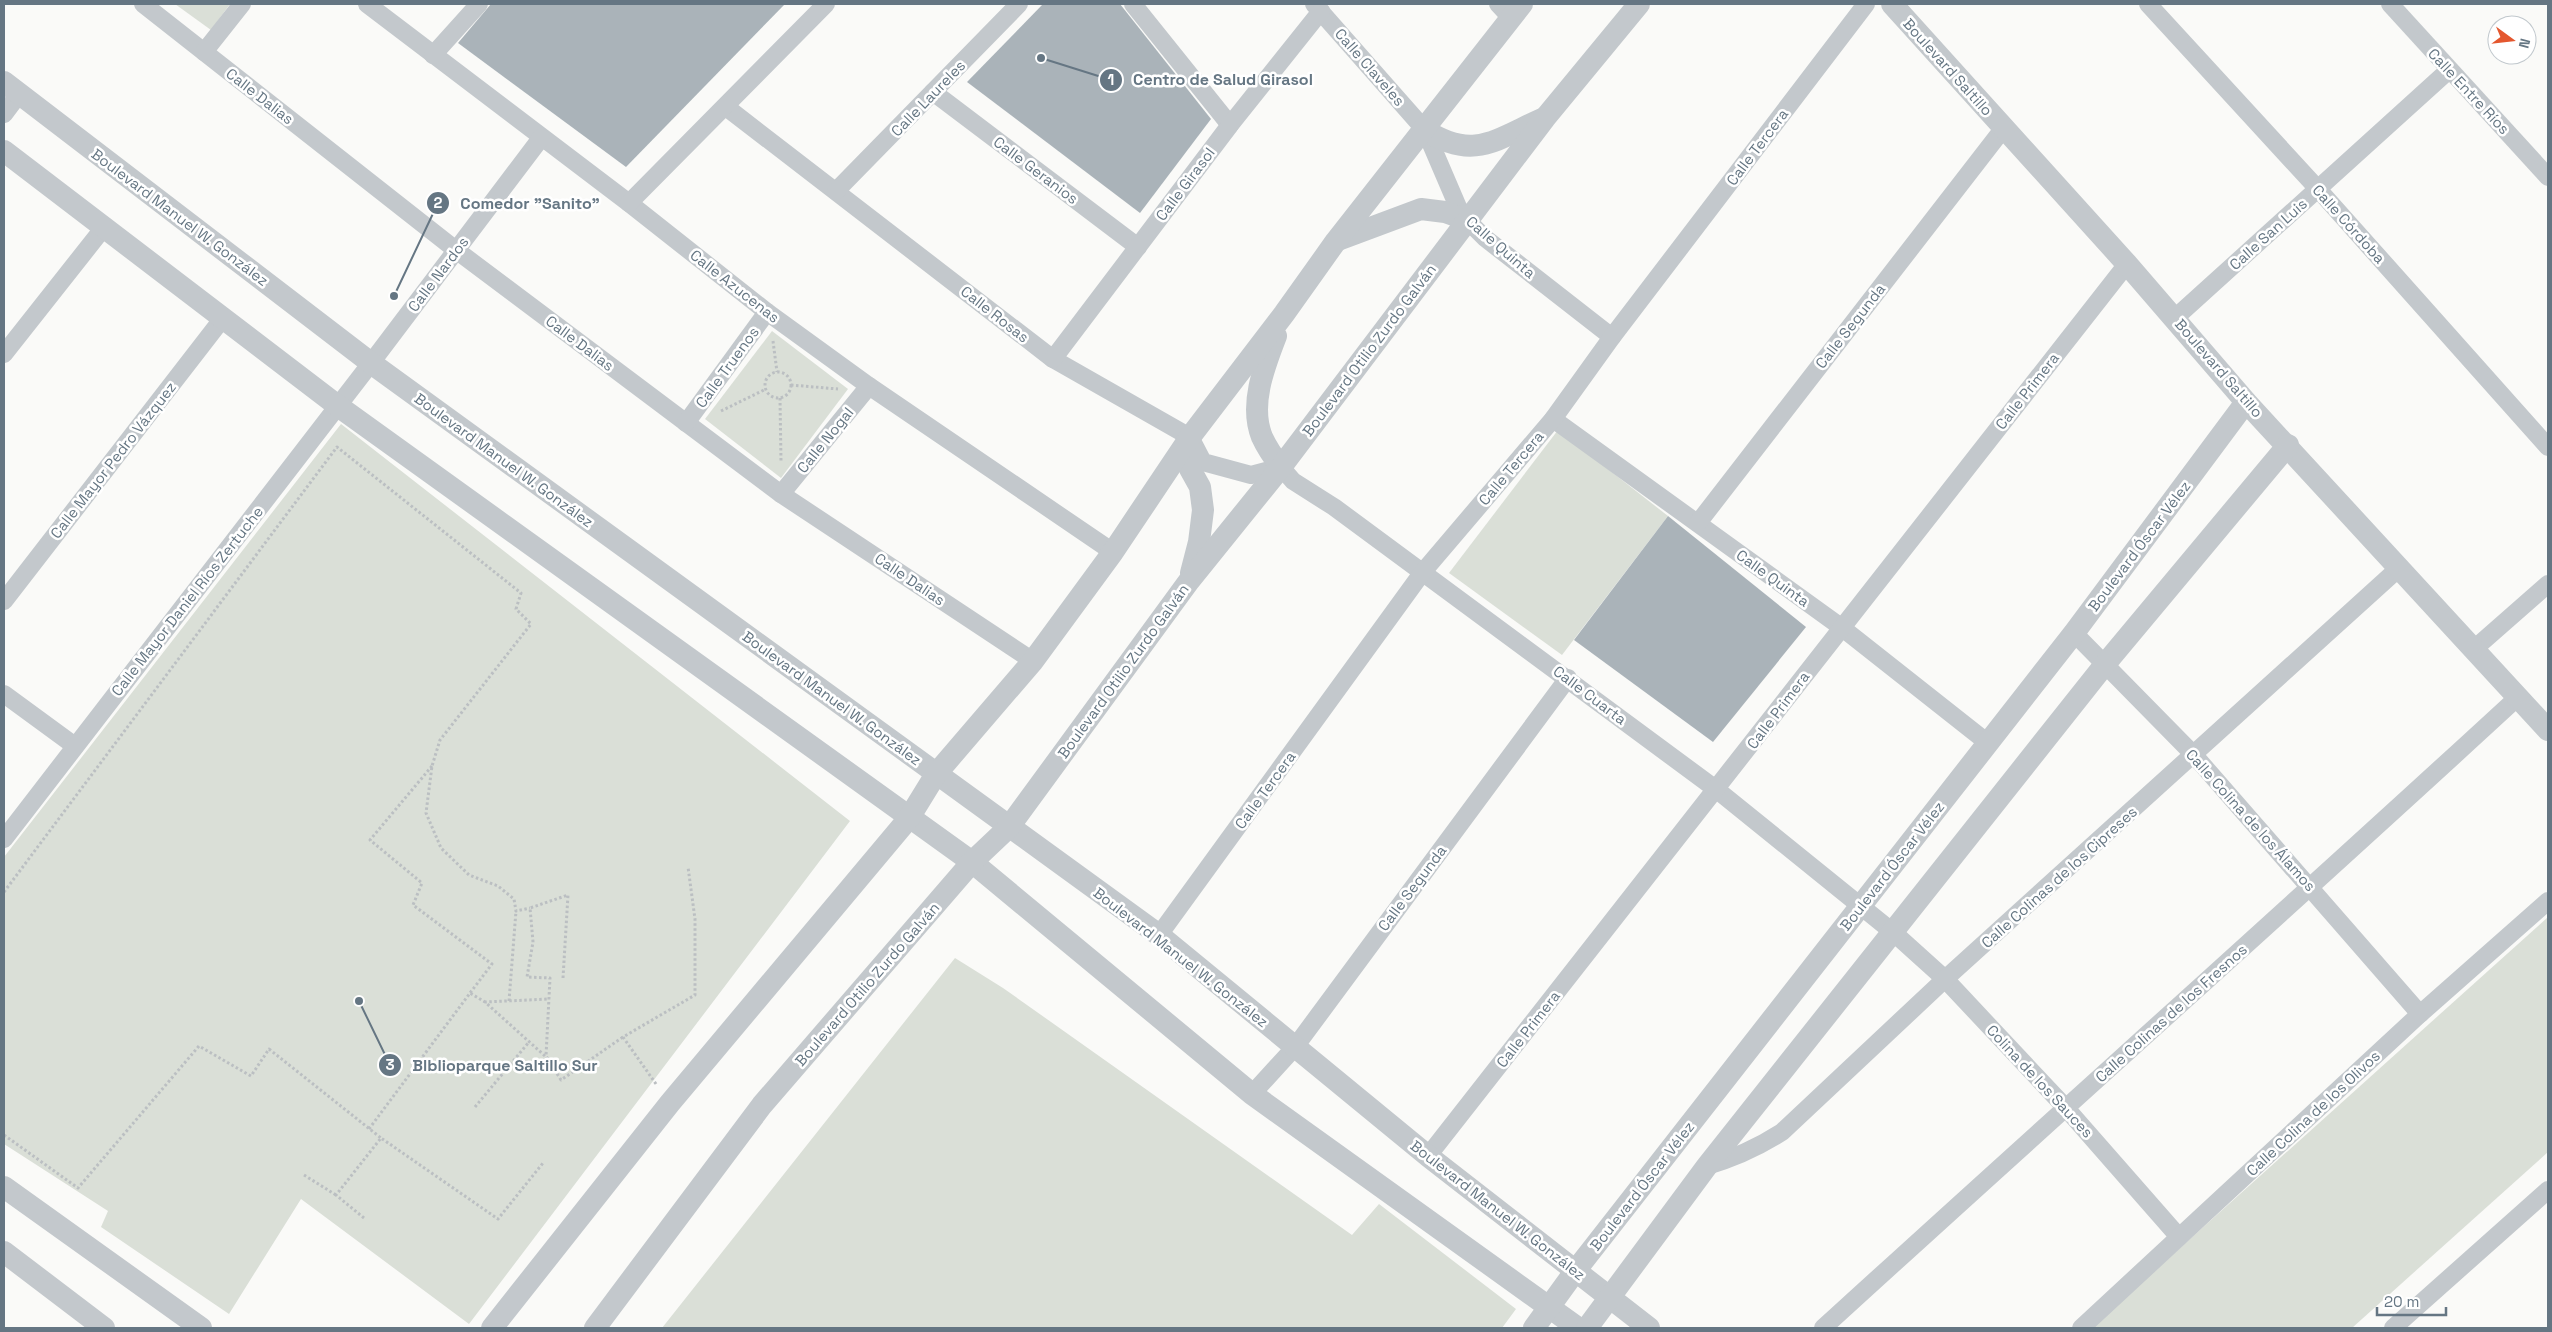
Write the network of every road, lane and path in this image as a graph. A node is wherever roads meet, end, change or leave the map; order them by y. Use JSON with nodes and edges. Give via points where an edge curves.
{"nodes":[{"id":1,"x":144,"y":4,"type":"edge"},
{"id":2,"x":242,"y":4,"type":"edge"},
{"id":3,"x":368,"y":4,"type":"edge"},
{"id":4,"x":479,"y":4,"type":"edge"},
{"id":5,"x":826,"y":4,"type":"edge"},
{"id":6,"x":1019,"y":4,"type":"edge"},
{"id":7,"x":1133,"y":4,"type":"edge"},
{"id":8,"x":1639,"y":4,"type":"edge"},
{"id":9,"x":1866,"y":4,"type":"edge"},
{"id":10,"x":1892,"y":4,"type":"edge"},
{"id":11,"x":2148,"y":4,"type":"edge"},
{"id":12,"x":2390,"y":4,"type":"edge"},
{"id":13,"x":1317,"y":7,"type":"edge"},
{"id":14,"x":1510,"y":9,"type":"edge"},
{"id":15,"x":204,"y":52,"type":"junction"},
{"id":16,"x":433,"y":55,"type":"junction"},
{"id":17,"x":2449,"y":70,"type":"junction"},
{"id":18,"x":11,"y":88,"type":"edge"},
{"id":19,"x":933,"y":92,"type":"junction"},
{"id":20,"x":726,"y":107,"type":"junction"},
{"id":21,"x":4,"y":114,"type":"edge"},
{"id":22,"x":1545,"y":118,"type":"junction"},
{"id":23,"x":1230,"y":124,"type":"junction"},
{"id":24,"x":2003,"y":129,"type":"junction"},
{"id":25,"x":1425,"y":130,"type":"junction"},
{"id":26,"x":541,"y":138,"type":"junction"},
{"id":27,"x":4,"y":152,"type":"edge"},
{"id":28,"x":2548,"y":177,"type":"edge"},
{"id":29,"x":2318,"y":189,"type":"junction"},
{"id":30,"x":836,"y":191,"type":"junction"},
{"id":31,"x":629,"y":203,"type":"junction"},
{"id":32,"x":1467,"y":220,"type":"junction"},
{"id":33,"x":105,"y":226,"type":"junction"},
{"id":34,"x":1336,"y":241,"type":"junction"},
{"id":35,"x":1138,"y":247,"type":"junction"},
{"id":36,"x":456,"y":250,"type":"junction"},
{"id":37,"x":2127,"y":264,"type":"junction"},
{"id":38,"x":767,"y":312,"type":"junction"},
{"id":39,"x":1284,"y":314,"type":"junction"},
{"id":40,"x":223,"y":318,"type":"junction"},
{"id":41,"x":2175,"y":318,"type":"junction"},
{"id":42,"x":1612,"y":337,"type":"junction"},
{"id":43,"x":773,"y":339,"type":"dead end"},
{"id":44,"x":4,"y":354,"type":"edge"},
{"id":45,"x":1053,"y":359,"type":"junction"},
{"id":46,"x":371,"y":363,"type":"junction"},
{"id":47,"x":777,"y":372,"type":"junction"},
{"id":48,"x":791,"y":385,"type":"junction"},
{"id":49,"x":869,"y":386,"type":"junction"},
{"id":50,"x":766,"y":389,"type":"junction"},
{"id":51,"x":848,"y":389,"type":"dead end"},
{"id":52,"x":780,"y":398,"type":"junction"},
{"id":53,"x":2246,"y":402,"type":"junction"},
{"id":54,"x":338,"y":406,"type":"junction"},
{"id":55,"x":713,"y":414,"type":"dead end"},
{"id":56,"x":1553,"y":419,"type":"junction"},
{"id":57,"x":686,"y":423,"type":"junction"},
{"id":58,"x":1190,"y":437,"type":"junction"},
{"id":59,"x":2288,"y":445,"type":"junction"},
{"id":60,"x":2548,"y":447,"type":"edge"},
{"id":61,"x":1281,"y":467,"type":"junction"},
{"id":62,"x":781,"y":468,"type":"dead end"},
{"id":63,"x":781,"y":494,"type":"junction"},
{"id":64,"x":1698,"y":523,"type":"junction"},
{"id":65,"x":1113,"y":552,"type":"junction"},
{"id":66,"x":2399,"y":568,"type":"junction"},
{"id":67,"x":1422,"y":573,"type":"junction"},
{"id":68,"x":1189,"y":581,"type":"junction"},
{"id":69,"x":2548,"y":584,"type":"edge"},
{"id":70,"x":4,"y":601,"type":"edge"},
{"id":71,"x":1841,"y":627,"type":"junction"},
{"id":72,"x":2074,"y":632,"type":"junction"},
{"id":73,"x":2474,"y":649,"type":"junction"},
{"id":74,"x":1033,"y":661,"type":"junction"},
{"id":75,"x":2106,"y":663,"type":"junction"},
{"id":76,"x":1568,"y":678,"type":"junction"},
{"id":77,"x":4,"y":694,"type":"edge"},
{"id":78,"x":2518,"y":697,"type":"junction"},
{"id":79,"x":2548,"y":730,"type":"edge"},
{"id":80,"x":1988,"y":743,"type":"junction"},
{"id":81,"x":74,"y":746,"type":"junction"},
{"id":82,"x":2194,"y":755,"type":"junction"},
{"id":83,"x":432,"y":766,"type":"junction"},
{"id":84,"x":936,"y":774,"type":"junction"},
{"id":85,"x":1717,"y":790,"type":"junction"},
{"id":86,"x":909,"y":818,"type":"junction"},
{"id":87,"x":1009,"y":827,"type":"junction"},
{"id":88,"x":4,"y":839,"type":"edge"},
{"id":89,"x":972,"y":862,"type":"junction"},
{"id":90,"x":688,"y":867,"type":"dead end"},
{"id":91,"x":2312,"y":887,"type":"junction"},
{"id":92,"x":4,"y":892,"type":"edge"},
{"id":93,"x":2548,"y":901,"type":"edge"},
{"id":94,"x":1861,"y":905,"type":"junction"},
{"id":95,"x":530,"y":908,"type":"junction"},
{"id":96,"x":516,"y":911,"type":"junction"},
{"id":97,"x":1894,"y":933,"type":"junction"},
{"id":98,"x":1159,"y":935,"type":"junction"},
{"id":99,"x":563,"y":978,"type":"dead end"},
{"id":100,"x":1945,"y":979,"type":"junction"},
{"id":101,"x":470,"y":993,"type":"junction"},
{"id":102,"x":549,"y":999,"type":"junction"},
{"id":103,"x":509,"y":1001,"type":"junction"},
{"id":104,"x":485,"y":1002,"type":"junction"},
{"id":105,"x":2420,"y":1014,"type":"junction"},
{"id":106,"x":623,"y":1037,"type":"junction"},
{"id":107,"x":529,"y":1042,"type":"junction"},
{"id":108,"x":1295,"y":1047,"type":"junction"},
{"id":109,"x":546,"y":1056,"type":"junction"},
{"id":110,"x":1252,"y":1094,"type":"junction"},
{"id":111,"x":670,"y":1103,"type":"junction"},
{"id":112,"x":475,"y":1107,"type":"dead end"},
{"id":113,"x":2065,"y":1107,"type":"junction"},
{"id":114,"x":369,"y":1129,"type":"junction"},
{"id":115,"x":4,"y":1135,"type":"edge"},
{"id":116,"x":381,"y":1138,"type":"junction"},
{"id":117,"x":1428,"y":1156,"type":"junction"},
{"id":118,"x":542,"y":1163,"type":"dead end"},
{"id":119,"x":1707,"y":1166,"type":"junction"},
{"id":120,"x":304,"y":1175,"type":"dead end"},
{"id":121,"x":4,"y":1187,"type":"edge"},
{"id":122,"x":2548,"y":1190,"type":"edge"},
{"id":123,"x":336,"y":1195,"type":"junction"},
{"id":124,"x":364,"y":1218,"type":"dead end"},
{"id":125,"x":2179,"y":1237,"type":"junction"},
{"id":126,"x":4,"y":1252,"type":"edge"},
{"id":127,"x":1576,"y":1270,"type":"junction"},
{"id":128,"x":1610,"y":1297,"type":"junction"},
{"id":129,"x":1550,"y":1307,"type":"junction"},
{"id":130,"x":104,"y":1328,"type":"edge"},
{"id":131,"x":201,"y":1328,"type":"edge"},
{"id":132,"x":492,"y":1328,"type":"edge"},
{"id":133,"x":595,"y":1328,"type":"edge"},
{"id":134,"x":1534,"y":1328,"type":"edge"},
{"id":135,"x":1578,"y":1328,"type":"edge"},
{"id":136,"x":1588,"y":1328,"type":"edge"},
{"id":137,"x":1649,"y":1328,"type":"edge"},
{"id":138,"x":1823,"y":1328,"type":"edge"},
{"id":139,"x":2081,"y":1328,"type":"edge"},
{"id":140,"x":2393,"y":1328,"type":"edge"}],
"edges":[{"from":1,"to":15,"type":"street","name":"Calle Dalias"},
{"from":2,"to":15,"type":"street"},
{"from":3,"to":16,"type":"street","name":"Calle Azucenas"},
{"from":4,"to":16,"type":"street"},
{"from":5,"to":20,"type":"street"},
{"from":6,"to":19,"type":"street","name":"Calle Laureles"},
{"from":7,"to":23,"type":"street"},
{"from":8,"to":22,"type":"street","name":"Boulevard Otilio Zurdo Galván"},
{"from":9,"to":42,"type":"street","name":"Calle Tercera"},
{"from":10,"to":24,"type":"street","name":"Boulevard Saltillo"},
{"from":11,"to":29,"type":"street","name":"Calle Córdoba"},
{"from":12,"to":17,"type":"street","name":"Calle Entre Ríos"},
{"from":13,"to":23,"type":"street","name":"Calle Girasol"},
{"from":13,"to":25,"type":"street","name":"Calle Claveles"},
{"from":14,"to":25,"type":"street"},
{"from":15,"to":36,"type":"street","name":"Calle Dalias"},
{"from":16,"to":26,"type":"street","name":"Calle Azucenas"},
{"from":17,"to":28,"type":"street","name":"Calle Entre Ríos"},
{"from":17,"to":29,"type":"street","name":"Calle San Luis"},
{"from":18,"to":21,"type":"street"},
{"from":18,"to":46,"type":"street","name":"Boulevard Manuel W. González"},
{"from":19,"to":30,"type":"street","name":"Calle Laureles"},
{"from":19,"to":35,"type":"street","name":"Calle Geranios"},
{"from":20,"to":30,"type":"street","name":"Calle Rosas"},
{"from":20,"to":31,"type":"street"},
{"from":22,"to":25,"type":"street","via":[[1472,146],[1451,144]]},
{"from":22,"to":32,"type":"street","name":"Boulevard Otilio Zurdo Galván"},
{"from":23,"to":35,"type":"street","name":"Calle Girasol"},
{"from":24,"to":37,"type":"street","name":"Boulevard Saltillo"},
{"from":24,"to":64,"type":"street","name":"Calle Segunda"},
{"from":25,"to":32,"type":"street","name":"Calle Quinta","via":[[1453,196]]},
{"from":25,"to":34,"type":"street"},
{"from":26,"to":31,"type":"street","name":"Calle Azucenas"},
{"from":26,"to":36,"type":"street","name":"Calle Nardos"},
{"from":27,"to":33,"type":"street"},
{"from":29,"to":41,"type":"street","name":"Calle San Luis"},
{"from":29,"to":60,"type":"street","name":"Calle Córdoba"},
{"from":30,"to":45,"type":"street","name":"Calle Rosas"},
{"from":31,"to":38,"type":"street","name":"Calle Azucenas"},
{"from":32,"to":34,"type":"street","via":[[1445,212],[1421,209]]},
{"from":32,"to":42,"type":"street","name":"Calle Quinta","via":[[1485,238]]},
{"from":32,"to":61,"type":"street","name":"Boulevard Otilio Zurdo Galván"},
{"from":33,"to":40,"type":"street"},
{"from":33,"to":44,"type":"street"},
{"from":34,"to":39,"type":"street"},
{"from":35,"to":45,"type":"street","name":"Calle Girasol"},
{"from":36,"to":46,"type":"street","name":"Calle Nardos"},
{"from":36,"to":57,"type":"street","name":"Calle Dalias"},
{"from":37,"to":41,"type":"street","name":"Boulevard Saltillo"},
{"from":37,"to":71,"type":"street","name":"Calle Primera"},
{"from":38,"to":49,"type":"street","name":"Calle Azucenas"},
{"from":38,"to":57,"type":"street","name":"Calle Truenos"},
{"from":39,"to":58,"type":"street"},
{"from":39,"to":61,"type":"street","via":[[1263,371],[1258,414],[1262,436]]},
{"from":40,"to":54,"type":"street"},
{"from":40,"to":70,"type":"street","name":"Calle Mayor Pedro Vázquez"},
{"from":41,"to":53,"type":"street","name":"Boulevard Saltillo"},
{"from":42,"to":56,"type":"street","name":"Calle Tercera"},
{"from":43,"to":47,"type":"path"},
{"from":45,"to":58,"type":"street","name":"Calle Rosas"},
{"from":46,"to":54,"type":"street","name":"Calle Mayor Daniel Ríos Zertuche"},
{"from":46,"to":84,"type":"street","name":"Boulevard Manuel W. González"},
{"from":47,"to":48,"type":"path","via":[[785,374]]},
{"from":47,"to":50,"type":"path","via":[[767,378]]},
{"from":48,"to":51,"type":"path"},
{"from":48,"to":52,"type":"path","via":[[786,395]]},
{"from":49,"to":63,"type":"street","name":"Calle Nogal"},
{"from":49,"to":65,"type":"street","name":"Calle Azucenas"},
{"from":50,"to":52,"type":"path","via":[[773,397]]},
{"from":50,"to":55,"type":"path"},
{"from":52,"to":62,"type":"path"},
{"from":53,"to":59,"type":"street","name":"Boulevard Saltillo"},
{"from":53,"to":72,"type":"street","name":"Boulevard Óscar Vélez"},
{"from":54,"to":81,"type":"street","name":"Calle Mayor Daniel Ríos Zertuche"},
{"from":54,"to":86,"type":"street"},
{"from":56,"to":64,"type":"street","name":"Calle Quinta"},
{"from":56,"to":67,"type":"street","name":"Calle Tercera"},
{"from":57,"to":63,"type":"street","name":"Calle Dalias"},
{"from":58,"to":61,"type":"street","via":[[1203,462],[1251,475]]},
{"from":58,"to":65,"type":"street"},
{"from":58,"to":68,"type":"street","via":[[1190,469],[1200,487],[1203,510]]},
{"from":59,"to":66,"type":"street","name":"Boulevard Saltillo"},
{"from":59,"to":75,"type":"street"},
{"from":61,"to":67,"type":"street","name":"Calle Cuarta","via":[[1293,481],[1334,507]]},
{"from":61,"to":68,"type":"street","name":"Boulevard Otilio Zurdo Galván"},
{"from":63,"to":74,"type":"street","name":"Calle Dalias"},
{"from":64,"to":71,"type":"street","name":"Calle Quinta"},
{"from":65,"to":74,"type":"street"},
{"from":66,"to":73,"type":"street","name":"Boulevard Saltillo"},
{"from":66,"to":82,"type":"street","name":"Calle Colinas de los Cipreses"},
{"from":67,"to":76,"type":"street","name":"Calle Cuarta"},
{"from":67,"to":98,"type":"street","name":"Calle Tercera"},
{"from":68,"to":87,"type":"street","name":"Boulevard Otilio Zurdo Galván"},
{"from":69,"to":73,"type":"street"},
{"from":71,"to":80,"type":"street","name":"Calle Quinta"},
{"from":71,"to":85,"type":"street","name":"Calle Primera"},
{"from":72,"to":75,"type":"street","name":"Calle Colina de los Álamos"},
{"from":72,"to":80,"type":"street","name":"Boulevard Óscar Vélez"},
{"from":73,"to":78,"type":"street","name":"Boulevard Saltillo"},
{"from":74,"to":84,"type":"street"},
{"from":75,"to":82,"type":"street","name":"Calle Colina de los Álamos"},
{"from":75,"to":97,"type":"street"},
{"from":76,"to":85,"type":"street","name":"Calle Cuarta"},
{"from":76,"to":108,"type":"street","name":"Calle Segunda"},
{"from":77,"to":81,"type":"street"},
{"from":78,"to":79,"type":"street","name":"Boulevard Saltillo"},
{"from":78,"to":91,"type":"street","name":"Calle Colinas de los Fresnos"},
{"from":80,"to":94,"type":"street","name":"Boulevard Óscar Vélez"},
{"from":81,"to":88,"type":"street","name":"Calle Mayor Daniel Ríos Zertuche"},
{"from":82,"to":91,"type":"street","name":"Calle Colina de los Álamos"},
{"from":82,"to":100,"type":"street","name":"Calle Colinas de los Cipreses"},
{"from":83,"to":92,"type":"path","via":[[440,740],[531,624],[516,608],[521,593],[337,447]]},
{"from":83,"to":96,"type":"path","via":[[426,813],[441,848],[469,875],[498,886],[514,899]]},
{"from":83,"to":101,"type":"path","via":[[370,840],[422,883],[413,905],[492,964]]},
{"from":84,"to":86,"type":"street"},
{"from":84,"to":87,"type":"street","name":"Boulevard Manuel W. González"},
{"from":85,"to":94,"type":"street","name":"Calle Cuarta"},
{"from":85,"to":117,"type":"street","name":"Calle Primera"},
{"from":86,"to":89,"type":"street"},
{"from":86,"to":111,"type":"street"},
{"from":87,"to":89,"type":"street","name":"Boulevard Otilio Zurdo Galván"},
{"from":87,"to":98,"type":"street","name":"Boulevard Manuel W. González"},
{"from":89,"to":110,"type":"street"},
{"from":89,"to":133,"type":"street","name":"Boulevard Otilio Zurdo Galván","via":[[762,1105]]},
{"from":90,"to":106,"type":"path","via":[[695,919],[695,995]]},
{"from":91,"to":105,"type":"street","name":"Calle Colina de los Álamos"},
{"from":91,"to":113,"type":"street","name":"Calle Colinas de los Fresnos"},
{"from":93,"to":105,"type":"street","name":"Calle Colina de los Olivos"},
{"from":94,"to":97,"type":"street","name":"Calle Cuarta"},
{"from":94,"to":127,"type":"street","name":"Boulevard Óscar Vélez"},
{"from":95,"to":96,"type":"path"},
{"from":95,"to":99,"type":"path","via":[[568,896]]},
{"from":95,"to":102,"type":"path","via":[[533,942],[527,977],[550,978]]},
{"from":96,"to":103,"type":"path"},
{"from":97,"to":100,"type":"street","name":"Colina de los Sauces"},
{"from":97,"to":119,"type":"street"},
{"from":98,"to":108,"type":"street","name":"Boulevard Manuel W. González"},
{"from":100,"to":113,"type":"street","name":"Colina de los Sauces"},
{"from":100,"to":119,"type":"street","name":"Calle Colinas de los Cipreses","via":[[1782,1132],[1738,1157]]},
{"from":101,"to":104,"type":"path"},
{"from":101,"to":114,"type":"path"},
{"from":102,"to":103,"type":"path"},
{"from":102,"to":109,"type":"path"},
{"from":103,"to":104,"type":"path"},
{"from":104,"to":107,"type":"path"},
{"from":105,"to":125,"type":"street","name":"Calle Colina de los Olivos"},
{"from":106,"to":109,"type":"path","via":[[561,1080]]},
{"from":106,"to":111,"type":"path"},
{"from":107,"to":109,"type":"path"},
{"from":107,"to":112,"type":"path"},
{"from":108,"to":110,"type":"street","name":"Calle Segunda"},
{"from":108,"to":117,"type":"street","name":"Boulevard Manuel W. González"},
{"from":110,"to":129,"type":"street"},
{"from":111,"to":132,"type":"street"},
{"from":113,"to":125,"type":"street","name":"Colina de los Sauces"},
{"from":113,"to":138,"type":"street","name":"Calle Colinas de los Fresnos"},
{"from":114,"to":115,"type":"path","via":[[269,1049],[251,1076],[199,1046],[78,1188]]},
{"from":114,"to":116,"type":"path"},
{"from":116,"to":118,"type":"path","via":[[498,1219]]},
{"from":116,"to":123,"type":"path"},
{"from":117,"to":127,"type":"street","name":"Boulevard Manuel W. González"},
{"from":119,"to":128,"type":"street"},
{"from":120,"to":123,"type":"path"},
{"from":121,"to":131,"type":"street"},
{"from":122,"to":140,"type":"street"},
{"from":123,"to":124,"type":"path"},
{"from":125,"to":139,"type":"street","name":"Calle Colina de los Olivos"},
{"from":126,"to":130,"type":"street"},
{"from":127,"to":128,"type":"street","name":"Boulevard Manuel W. González"},
{"from":127,"to":129,"type":"street","name":"Boulevard Óscar Vélez"},
{"from":128,"to":136,"type":"street"},
{"from":128,"to":137,"type":"street","name":"Boulevard Manuel W. González"},
{"from":129,"to":134,"type":"street","name":"Boulevard Óscar Vélez"},
{"from":129,"to":135,"type":"street"}]}
